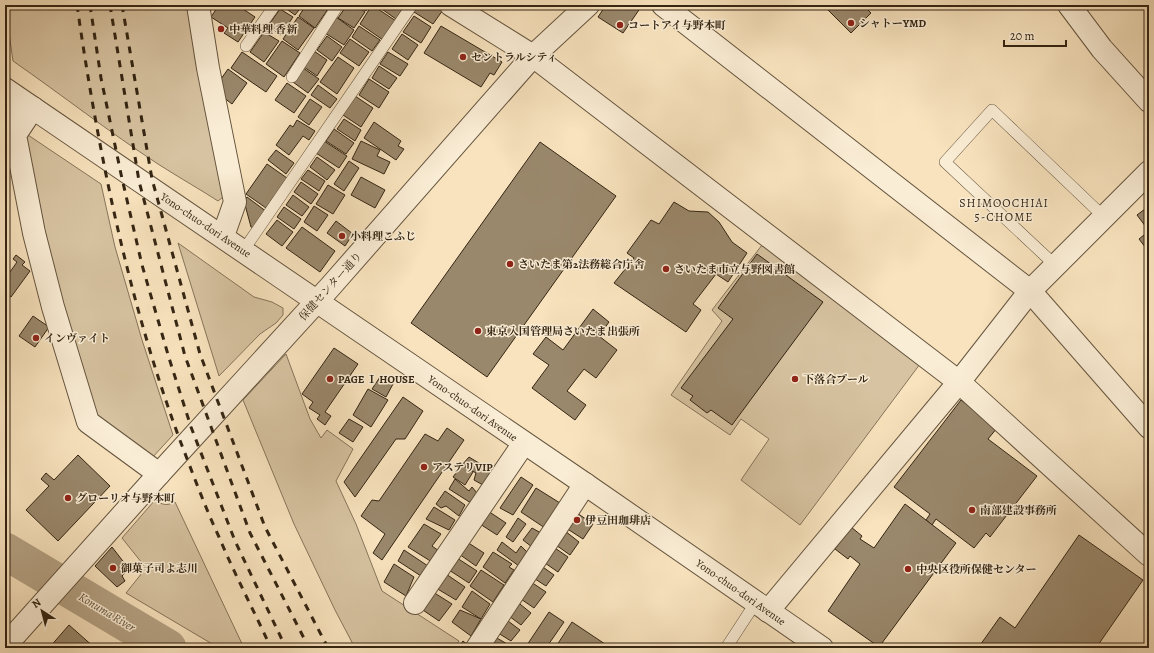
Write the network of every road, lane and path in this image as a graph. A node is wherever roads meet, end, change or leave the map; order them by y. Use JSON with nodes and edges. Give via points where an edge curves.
{"nodes":[{"id":1,"x":275,"y":5,"type":"edge"},
{"id":2,"x":338,"y":5,"type":"edge"},
{"id":3,"x":412,"y":5,"type":"edge"},
{"id":4,"x":451,"y":5,"type":"edge"},
{"id":5,"x":588,"y":5,"type":"edge"},
{"id":6,"x":662,"y":5,"type":"edge"},
{"id":7,"x":1069,"y":5,"type":"edge"},
{"id":8,"x":200,"y":7,"type":"edge"},
{"id":9,"x":246,"y":46,"type":"dead end"},
{"id":10,"x":533,"y":56,"type":"junction"},
{"id":11,"x":292,"y":77,"type":"dead end"},
{"id":12,"x":14,"y":94,"type":"edge"},
{"id":13,"x":1149,"y":101,"type":"edge"},
{"id":14,"x":5,"y":122,"type":"edge"},
{"id":15,"x":1149,"y":172,"type":"edge"},
{"id":16,"x":1104,"y":217,"type":"junction"},
{"id":17,"x":223,"y":236,"type":"junction"},
{"id":18,"x":243,"y":251,"type":"junction"},
{"id":19,"x":1056,"y":266,"type":"junction"},
{"id":20,"x":1030,"y":291,"type":"junction"},
{"id":21,"x":318,"y":301,"type":"junction"},
{"id":22,"x":958,"y":382,"type":"junction"},
{"id":23,"x":1149,"y":427,"type":"edge"},
{"id":24,"x":524,"y":443,"type":"junction"},
{"id":25,"x":159,"y":474,"type":"junction"},
{"id":26,"x":585,"y":484,"type":"junction"},
{"id":27,"x":1149,"y":555,"type":"edge"},
{"id":28,"x":415,"y":603,"type":"dead end"},
{"id":29,"x":762,"y":606,"type":"junction"},
{"id":30,"x":5,"y":646,"type":"edge"},
{"id":31,"x":477,"y":648,"type":"edge"},
{"id":32,"x":726,"y":648,"type":"edge"},
{"id":33,"x":822,"y":648,"type":"edge"}],
"edges":[{"from":1,"to":9,"type":"lane"},
{"from":2,"to":11,"type":"lane"},
{"from":3,"to":18,"type":"lane"},
{"from":4,"to":10,"type":"street"},
{"from":5,"to":10,"type":"street","name":"保健センター通り"},
{"from":6,"to":20,"type":"street"},
{"from":7,"to":13,"type":"street","via":[[1102,49]]},
{"from":8,"to":17,"type":"street","via":[[208,68],[235,202]]},
{"from":10,"to":21,"type":"street","name":"保健センター通り"},
{"from":10,"to":22,"type":"street"},
{"from":12,"to":14,"type":"lane"},
{"from":12,"to":17,"type":"street","name":"Yono-chuo-dori Avenue"},
{"from":12,"to":25,"type":"street","via":[[15,135],[34,232],[53,307],[88,422]]},
{"from":15,"to":16,"type":"street"},
{"from":16,"to":19,"type":"street"},
{"from":16,"to":19,"type":"lane","via":[[992,110],[945,162]]},
{"from":17,"to":18,"type":"street","name":"Yono-chuo-dori Avenue"},
{"from":18,"to":21,"type":"street","name":"Yono-chuo-dori Avenue"},
{"from":19,"to":20,"type":"street"},
{"from":20,"to":22,"type":"street"},
{"from":20,"to":23,"type":"street"},
{"from":21,"to":24,"type":"street","name":"Yono-chuo-dori Avenue"},
{"from":21,"to":25,"type":"street","name":"保健センター通り"},
{"from":22,"to":27,"type":"street"},
{"from":22,"to":29,"type":"street"},
{"from":24,"to":26,"type":"street","name":"Yono-chuo-dori Avenue"},
{"from":24,"to":28,"type":"street"},
{"from":25,"to":30,"type":"street","name":"保健センター通り"},
{"from":26,"to":29,"type":"street","name":"Yono-chuo-dori Avenue"},
{"from":26,"to":31,"type":"street"},
{"from":29,"to":32,"type":"lane"},
{"from":29,"to":33,"type":"street","name":"Yono-chuo-dori Avenue"}]}
